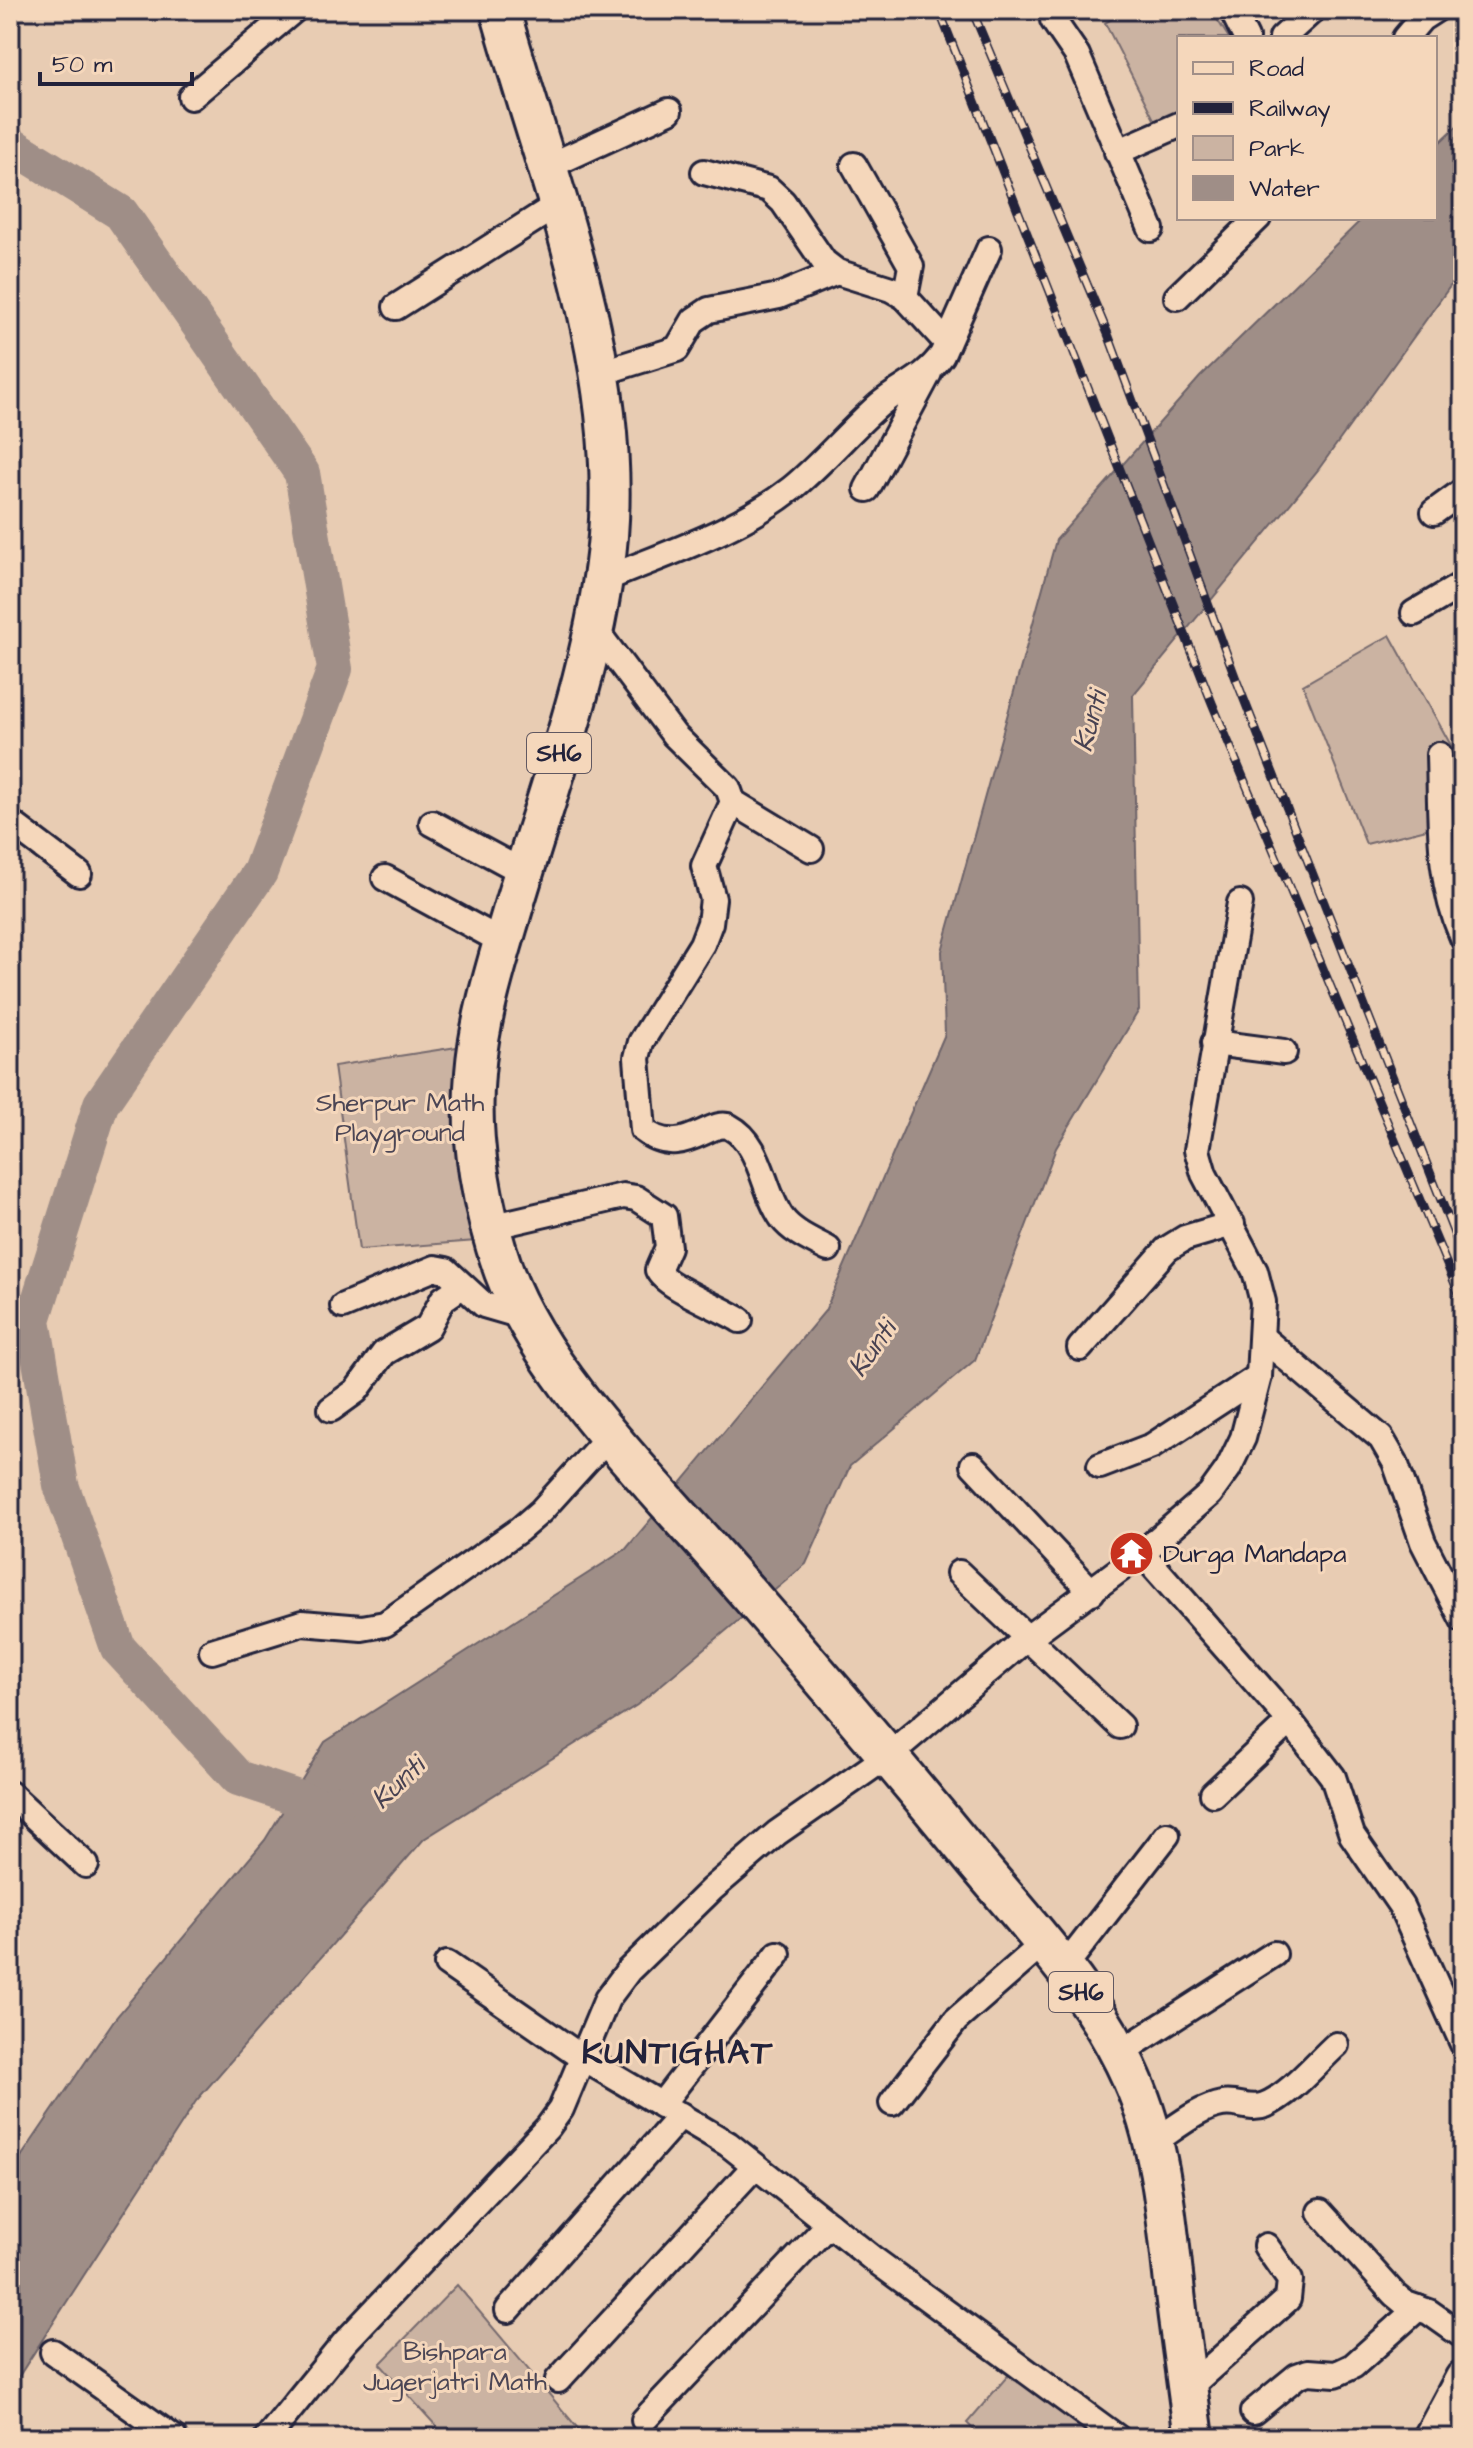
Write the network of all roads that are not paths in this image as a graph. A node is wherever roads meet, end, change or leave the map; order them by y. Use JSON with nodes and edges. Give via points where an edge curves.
{"nodes":[{"id":1,"x":294,"y":10,"type":"edge"},
{"id":2,"x":500,"y":10,"type":"edge"},
{"id":3,"x":1057,"y":10,"type":"edge"},
{"id":4,"x":1232,"y":10,"type":"edge"},
{"id":5,"x":1313,"y":10,"type":"edge"},
{"id":6,"x":1435,"y":10,"type":"edge"},
{"id":7,"x":1245,"y":36,"type":"edge"},
{"id":8,"x":1284,"y":36,"type":"edge"},
{"id":9,"x":1407,"y":36,"type":"edge"},
{"id":10,"x":191,"y":97,"type":"dead end"},
{"id":11,"x":669,"y":111,"type":"dead end"},
{"id":12,"x":1177,"y":126,"type":"edge"},
{"id":13,"x":1117,"y":152,"type":"junction"},
{"id":14,"x":854,"y":165,"type":"dead end"},
{"id":15,"x":545,"y":168,"type":"junction"},
{"id":16,"x":704,"y":172,"type":"dead end"},
{"id":17,"x":557,"y":205,"type":"junction"},
{"id":18,"x":1256,"y":220,"type":"edge"},
{"id":19,"x":1151,"y":229,"type":"dead end"},
{"id":20,"x":989,"y":249,"type":"dead end"},
{"id":21,"x":837,"y":272,"type":"junction"},
{"id":22,"x":905,"y":297,"type":"junction"},
{"id":23,"x":1177,"y":297,"type":"dead end"},
{"id":24,"x":396,"y":307,"type":"dead end"},
{"id":25,"x":947,"y":343,"type":"junction"},
{"id":26,"x":930,"y":371,"type":"junction"},
{"id":27,"x":600,"y":373,"type":"junction"},
{"id":28,"x":867,"y":489,"type":"dead end"},
{"id":29,"x":1463,"y":491,"type":"edge"},
{"id":30,"x":1434,"y":512,"type":"dead end"},
{"id":31,"x":603,"y":580,"type":"junction"},
{"id":32,"x":1463,"y":584,"type":"edge"},
{"id":33,"x":1414,"y":613,"type":"dead end"},
{"id":34,"x":594,"y":628,"type":"junction"},
{"id":35,"x":1439,"y":755,"type":"dead end"},
{"id":36,"x":733,"y":802,"type":"junction"},
{"id":37,"x":10,"y":822,"type":"edge"},
{"id":38,"x":432,"y":823,"type":"dead end"},
{"id":39,"x":811,"y":849,"type":"dead end"},
{"id":40,"x":523,"y":872,"type":"junction"},
{"id":41,"x":79,"y":874,"type":"dead end"},
{"id":42,"x":385,"y":878,"type":"dead end"},
{"id":43,"x":1240,"y":903,"type":"dead end"},
{"id":44,"x":1463,"y":938,"type":"edge"},
{"id":45,"x":503,"y":942,"type":"junction"},
{"id":46,"x":1214,"y":1043,"type":"junction"},
{"id":47,"x":1284,"y":1052,"type":"dead end"},
{"id":48,"x":1232,"y":1224,"type":"junction"},
{"id":49,"x":490,"y":1227,"type":"junction"},
{"id":50,"x":828,"y":1249,"type":"dead end"},
{"id":51,"x":462,"y":1286,"type":"junction"},
{"id":52,"x":343,"y":1306,"type":"dead end"},
{"id":53,"x":525,"y":1317,"type":"junction"},
{"id":54,"x":740,"y":1320,"type":"dead end"},
{"id":55,"x":1264,"y":1339,"type":"junction"},
{"id":56,"x":1080,"y":1348,"type":"dead end"},
{"id":57,"x":1259,"y":1376,"type":"junction"},
{"id":58,"x":331,"y":1409,"type":"dead end"},
{"id":59,"x":620,"y":1449,"type":"junction"},
{"id":60,"x":973,"y":1465,"type":"dead end"},
{"id":61,"x":1100,"y":1466,"type":"dead end"},
{"id":62,"x":1142,"y":1553,"type":"junction"},
{"id":63,"x":959,"y":1573,"type":"dead end"},
{"id":64,"x":1092,"y":1592,"type":"junction"},
{"id":65,"x":1463,"y":1620,"type":"edge"},
{"id":66,"x":1026,"y":1639,"type":"junction"},
{"id":67,"x":212,"y":1651,"type":"dead end"},
{"id":68,"x":1290,"y":1721,"type":"junction"},
{"id":69,"x":1120,"y":1726,"type":"dead end"},
{"id":70,"x":889,"y":1755,"type":"junction"},
{"id":71,"x":10,"y":1794,"type":"edge"},
{"id":72,"x":1213,"y":1794,"type":"dead end"},
{"id":73,"x":1167,"y":1835,"type":"dead end"},
{"id":74,"x":86,"y":1865,"type":"dead end"},
{"id":75,"x":778,"y":1954,"type":"dead end"},
{"id":76,"x":1274,"y":1954,"type":"dead end"},
{"id":77,"x":1054,"y":1956,"type":"junction"},
{"id":78,"x":447,"y":1964,"type":"dead end"},
{"id":79,"x":1463,"y":2044,"type":"edge"},
{"id":80,"x":1336,"y":2045,"type":"dead end"},
{"id":81,"x":1118,"y":2054,"type":"junction"},
{"id":82,"x":581,"y":2057,"type":"junction"},
{"id":83,"x":892,"y":2103,"type":"dead end"},
{"id":84,"x":671,"y":2110,"type":"junction"},
{"id":85,"x":1152,"y":2143,"type":"junction"},
{"id":86,"x":755,"y":2166,"type":"junction"},
{"id":87,"x":1320,"y":2212,"type":"dead end"},
{"id":88,"x":829,"y":2224,"type":"junction"},
{"id":89,"x":1266,"y":2246,"type":"dead end"},
{"id":90,"x":1418,"y":2308,"type":"junction"},
{"id":91,"x":508,"y":2310,"type":"dead end"},
{"id":92,"x":1463,"y":2336,"type":"edge"},
{"id":93,"x":53,"y":2352,"type":"dead end"},
{"id":94,"x":1463,"y":2378,"type":"edge"},
{"id":95,"x":558,"y":2380,"type":"dead end"},
{"id":96,"x":1188,"y":2388,"type":"junction"},
{"id":97,"x":1253,"y":2412,"type":"dead end"},
{"id":98,"x":644,"y":2420,"type":"dead end"},
{"id":99,"x":174,"y":2438,"type":"edge"},
{"id":100,"x":267,"y":2438,"type":"edge"},
{"id":101,"x":1118,"y":2438,"type":"edge"},
{"id":102,"x":1194,"y":2438,"type":"edge"},
{"id":103,"x":1431,"y":2438,"type":"edge"}],
"edges":[{"from":1,"to":10,"type":"street"},
{"from":2,"to":15,"type":"main road","number":"SH6"},
{"from":3,"to":13,"type":"street","via":[[1053,20],[1077,55]]},
{"from":4,"to":7,"type":"street"},
{"from":5,"to":8,"type":"street"},
{"from":6,"to":9,"type":"street"},
{"from":11,"to":15,"type":"street"},
{"from":12,"to":13,"type":"street"},
{"from":13,"to":19,"type":"street"},
{"from":14,"to":22,"type":"street","via":[[911,266]]},
{"from":15,"to":17,"type":"main road","number":"SH6"},
{"from":16,"to":21,"type":"street","via":[[769,189]]},
{"from":17,"to":24,"type":"street"},
{"from":17,"to":27,"type":"main road","number":"SH6"},
{"from":18,"to":23,"type":"street"},
{"from":20,"to":25,"type":"street"},
{"from":21,"to":22,"type":"street"},
{"from":21,"to":27,"type":"street","via":[[779,296],[709,310],[694,320],[677,349]]},
{"from":22,"to":25,"type":"street"},
{"from":25,"to":26,"type":"street"},
{"from":26,"to":28,"type":"street"},
{"from":26,"to":31,"type":"street","via":[[877,406],[812,471],[759,510],[731,527]]},
{"from":27,"to":31,"type":"main road","number":"SH6","via":[[610,495]]},
{"from":29,"to":30,"type":"street"},
{"from":31,"to":34,"type":"main road","number":"SH6"},
{"from":32,"to":33,"type":"street"},
{"from":34,"to":36,"type":"street","via":[[674,735],[728,788]]},
{"from":34,"to":40,"type":"main road","number":"SH6"},
{"from":35,"to":44,"type":"street","via":[[1443,871]]},
{"from":36,"to":39,"type":"street"},
{"from":36,"to":50,"type":"street","via":[[704,866],[713,899],[710,923],[639,1050],[641,1123],[654,1138],[683,1142],[717,1125],[730,1126],[751,1149],[783,1220]]},
{"from":37,"to":41,"type":"street"},
{"from":38,"to":40,"type":"street"},
{"from":40,"to":45,"type":"main road","number":"SH6"},
{"from":42,"to":45,"type":"street"},
{"from":43,"to":46,"type":"street"},
{"from":45,"to":49,"type":"main road","number":"SH6","via":[[475,1073],[477,1150]]},
{"from":46,"to":47,"type":"street"},
{"from":46,"to":48,"type":"street","via":[[1197,1150]]},
{"from":48,"to":55,"type":"street","via":[[1255,1271]]},
{"from":48,"to":56,"type":"street","via":[[1167,1249]]},
{"from":49,"to":53,"type":"main road","number":"SH6"},
{"from":49,"to":54,"type":"street","via":[[623,1196],[636,1198],[664,1216],[668,1247],[658,1270],[666,1283]]},
{"from":51,"to":52,"type":"street","via":[[446,1270],[435,1268]]},
{"from":51,"to":53,"type":"street","via":[[484,1305]]},
{"from":51,"to":58,"type":"street","via":[[443,1299],[428,1327],[384,1353],[356,1391]]},
{"from":53,"to":59,"type":"main road","number":"SH6"},
{"from":55,"to":57,"type":"street"},
{"from":55,"to":65,"type":"street","via":[[1381,1438],[1423,1542]]},
{"from":57,"to":61,"type":"street","via":[[1152,1446]]},
{"from":57,"to":62,"type":"street","via":[[1243,1438],[1228,1469],[1210,1494]]},
{"from":59,"to":67,"type":"street","via":[[519,1530],[385,1624],[362,1628],[302,1623]]},
{"from":59,"to":70,"type":"main road","number":"SH6"},
{"from":60,"to":64,"type":"street"},
{"from":62,"to":64,"type":"street"},
{"from":62,"to":68,"type":"street"},
{"from":63,"to":66,"type":"street"},
{"from":64,"to":66,"type":"street"},
{"from":66,"to":69,"type":"street"},
{"from":66,"to":70,"type":"street"},
{"from":68,"to":72,"type":"street"},
{"from":68,"to":79,"type":"street","via":[[1333,1777],[1352,1835],[1401,1906]]},
{"from":70,"to":77,"type":"main road","number":"SH6"},
{"from":70,"to":82,"type":"street","via":[[777,1833],[628,1971],[607,1999]]},
{"from":71,"to":74,"type":"street"},
{"from":73,"to":77,"type":"street"},
{"from":75,"to":84,"type":"street"},
{"from":76,"to":81,"type":"street"},
{"from":77,"to":81,"type":"main road","number":"SH6"},
{"from":77,"to":83,"type":"street","via":[[956,2020]]},
{"from":78,"to":82,"type":"street"},
{"from":80,"to":85,"type":"street","via":[[1263,2106],[1212,2107]]},
{"from":81,"to":85,"type":"main road","number":"SH6","via":[[1132,2079]]},
{"from":82,"to":84,"type":"street"},
{"from":82,"to":100,"type":"street","via":[[561,2109],[548,2127],[345,2342]]},
{"from":84,"to":86,"type":"street"},
{"from":84,"to":91,"type":"street"},
{"from":85,"to":96,"type":"main road","number":"SH6"},
{"from":86,"to":88,"type":"street"},
{"from":86,"to":95,"type":"street"},
{"from":87,"to":90,"type":"street","via":[[1394,2294]]},
{"from":88,"to":98,"type":"street"},
{"from":88,"to":101,"type":"street"},
{"from":89,"to":96,"type":"street","via":[[1290,2280],[1288,2299]]},
{"from":90,"to":92,"type":"street"},
{"from":90,"to":97,"type":"street","via":[[1353,2366],[1336,2374],[1297,2376]]},
{"from":93,"to":99,"type":"street"},
{"from":94,"to":103,"type":"main road"},
{"from":96,"to":102,"type":"main road","number":"SH6"}]}
